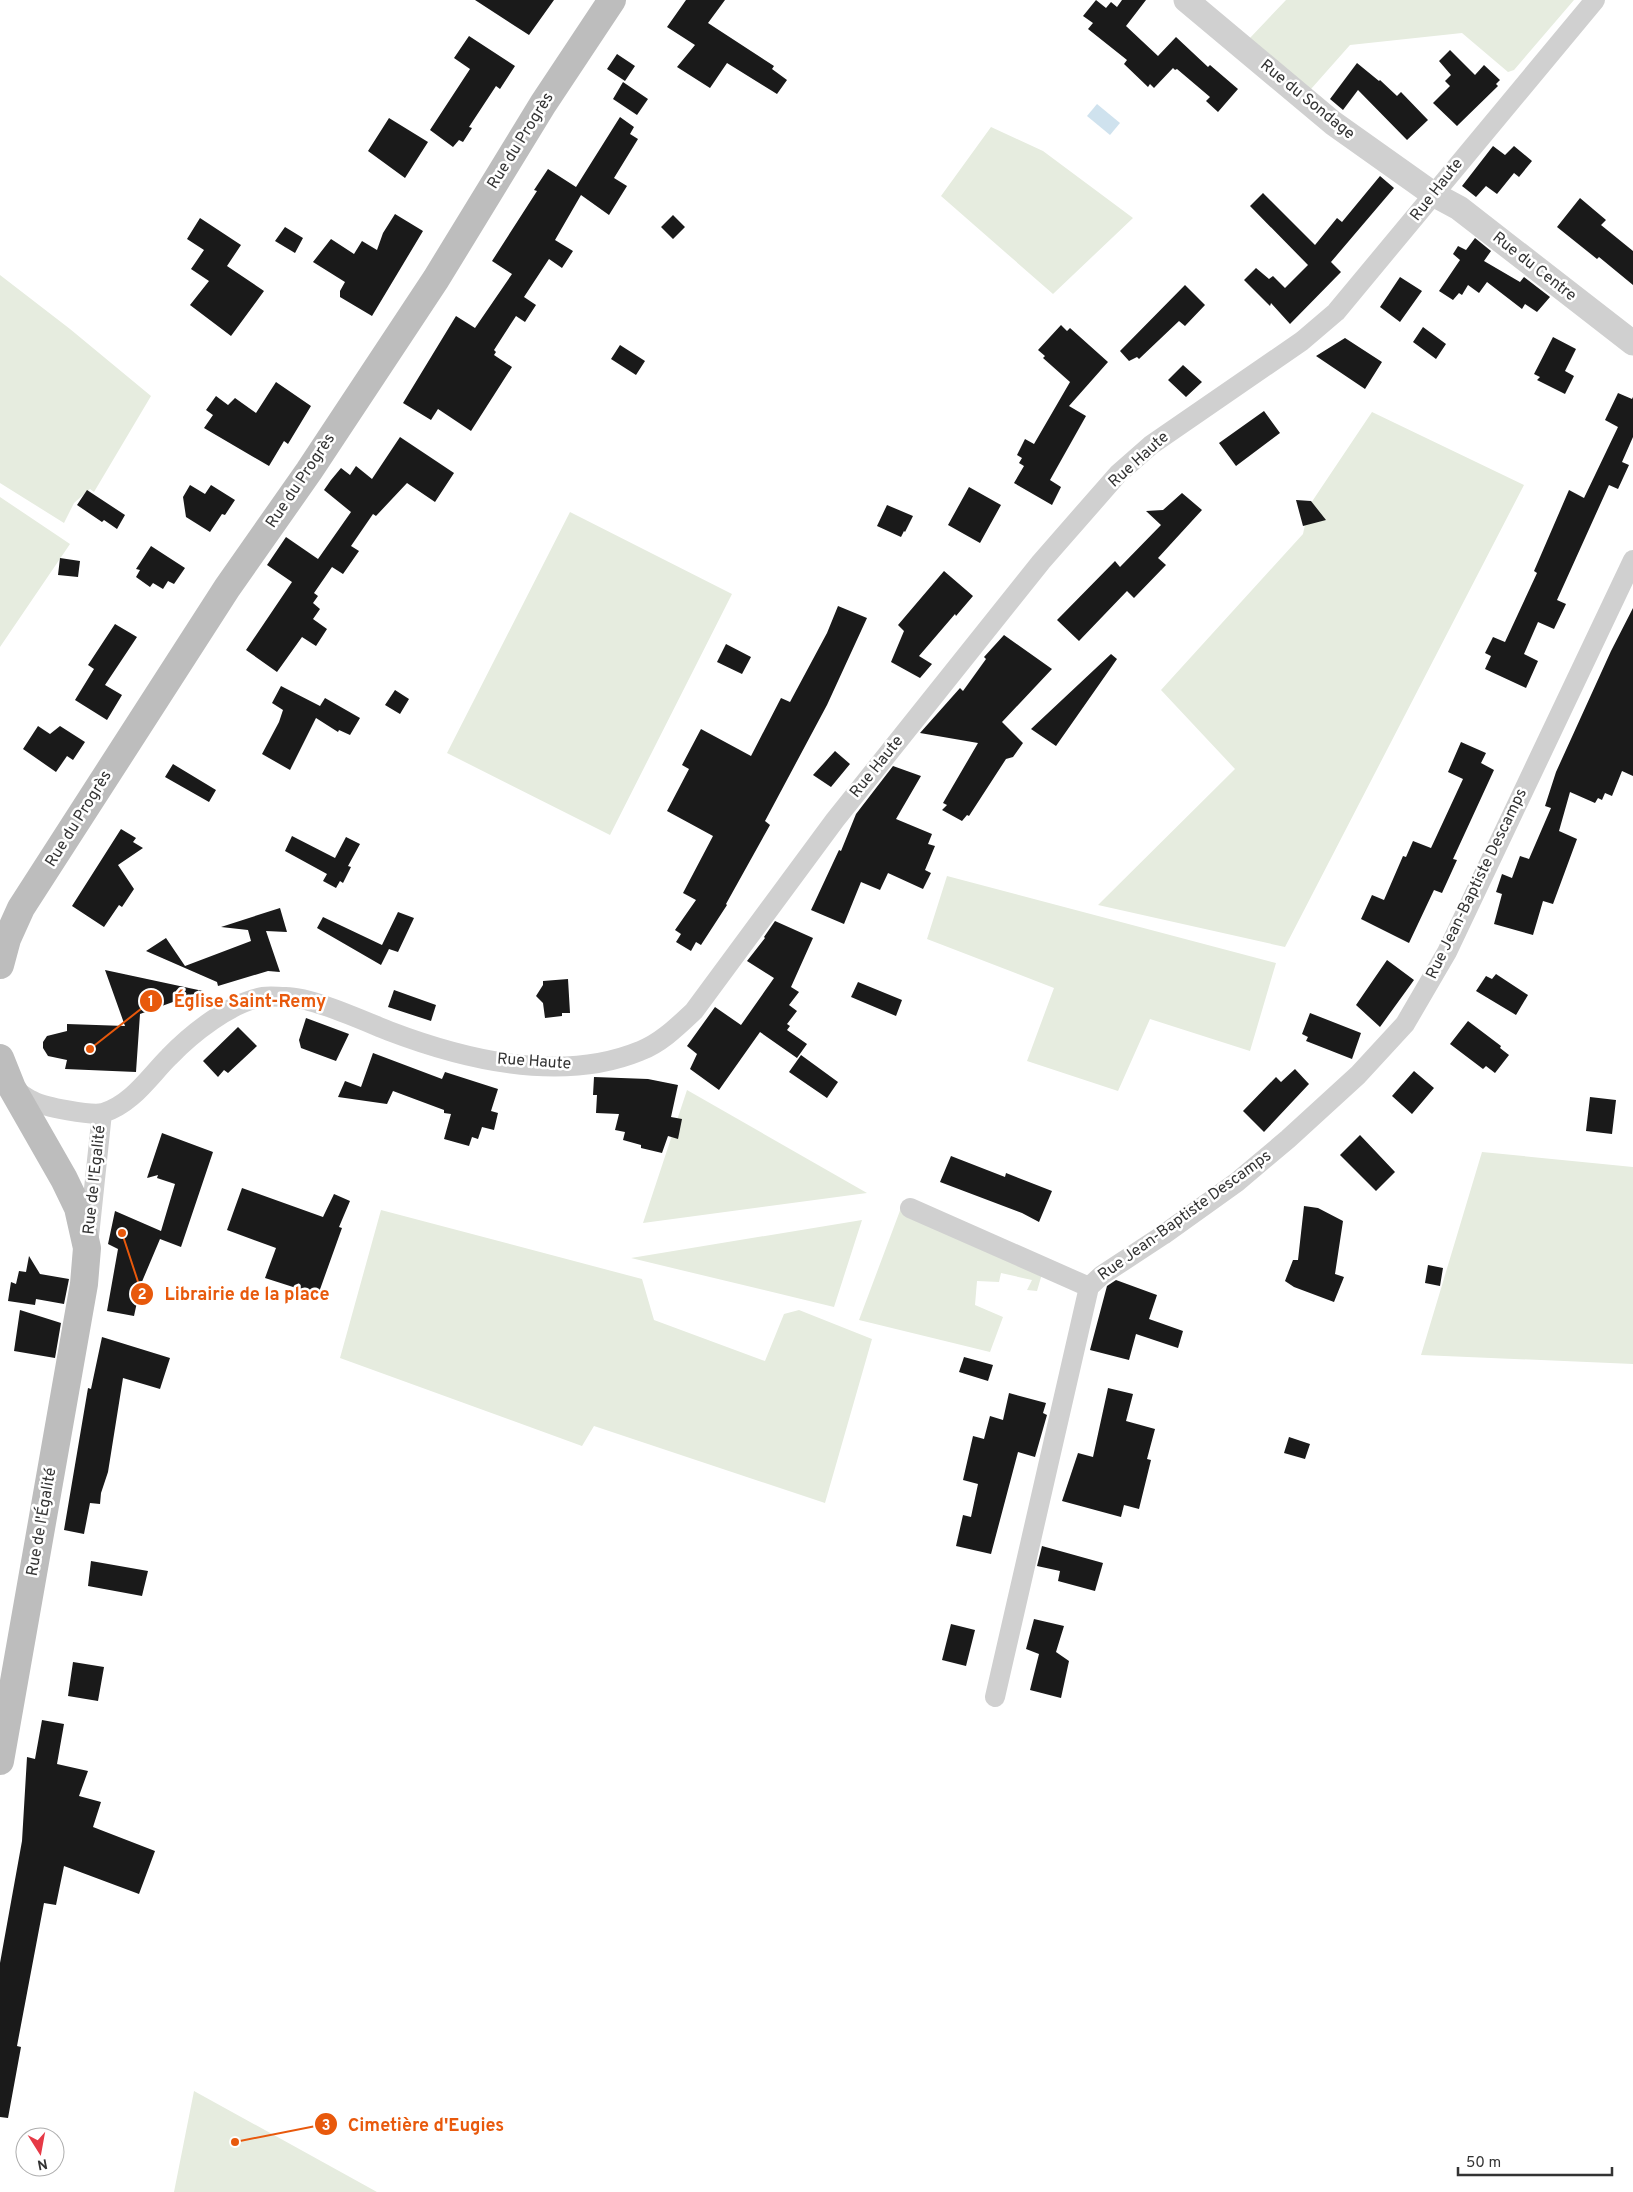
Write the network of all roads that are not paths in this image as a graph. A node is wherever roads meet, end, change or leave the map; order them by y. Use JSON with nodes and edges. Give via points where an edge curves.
{"nodes":[{"id":1,"x":612,"y":0,"type":"edge"},
{"id":2,"x":1186,"y":0,"type":"edge"},
{"id":3,"x":1595,"y":0,"type":"edge"},
{"id":4,"x":1433,"y":194,"type":"junction"},
{"id":5,"x":1633,"y":343,"type":"edge"},
{"id":6,"x":1633,"y":560,"type":"edge"},
{"id":7,"x":0,"y":965,"type":"edge"},
{"id":8,"x":0,"y":1058,"type":"edge"},
{"id":9,"x":12,"y":1088,"type":"junction"},
{"id":10,"x":102,"y":1113,"type":"junction"},
{"id":11,"x":910,"y":1208,"type":"dead end"},
{"id":12,"x":87,"y":1248,"type":"junction"},
{"id":13,"x":1089,"y":1287,"type":"junction"},
{"id":14,"x":996,"y":1697,"type":"dead end"},
{"id":15,"x":0,"y":1761,"type":"edge"}],
"edges":[{"from":1,"to":7,"type":"main road","name":"Rue du Progrès","via":[[543,104],[436,279],[227,588],[21,908]]},
{"from":2,"to":4,"type":"street","name":"Rue du Sondage","via":[[1333,123]]},
{"from":3,"to":4,"type":"street","name":"Rue Haute"},
{"from":4,"to":5,"type":"street","name":"Rue du Centre","via":[[1459,208]]},
{"from":4,"to":10,"type":"street","name":"Rue Haute","via":[[1329,318],[1286,352],[1151,445],[1118,474],[1035,570],[834,820],[694,1011],[668,1035],[641,1051],[608,1061],[540,1066],[455,1052],[323,1006],[291,997],[263,997],[235,1006],[195,1034],[169,1056],[140,1089]]},
{"from":6,"to":13,"type":"street","name":"Rue Jean-Baptiste Descamps","via":[[1447,952],[1405,1024],[1358,1075],[1237,1182]]},
{"from":8,"to":9,"type":"main road"},
{"from":9,"to":10,"type":"street","via":[[33,1102],[71,1111]]},
{"from":9,"to":12,"type":"main road","via":[[78,1208]]},
{"from":10,"to":12,"type":"street","name":"Rue de l'Egalité"},
{"from":11,"to":13,"type":"street"},
{"from":12,"to":15,"type":"main road","name":"Rue de l'Égalité","via":[[84,1284]]},
{"from":13,"to":14,"type":"street","name":"Rue Jean-Baptiste Descamps"}]}
